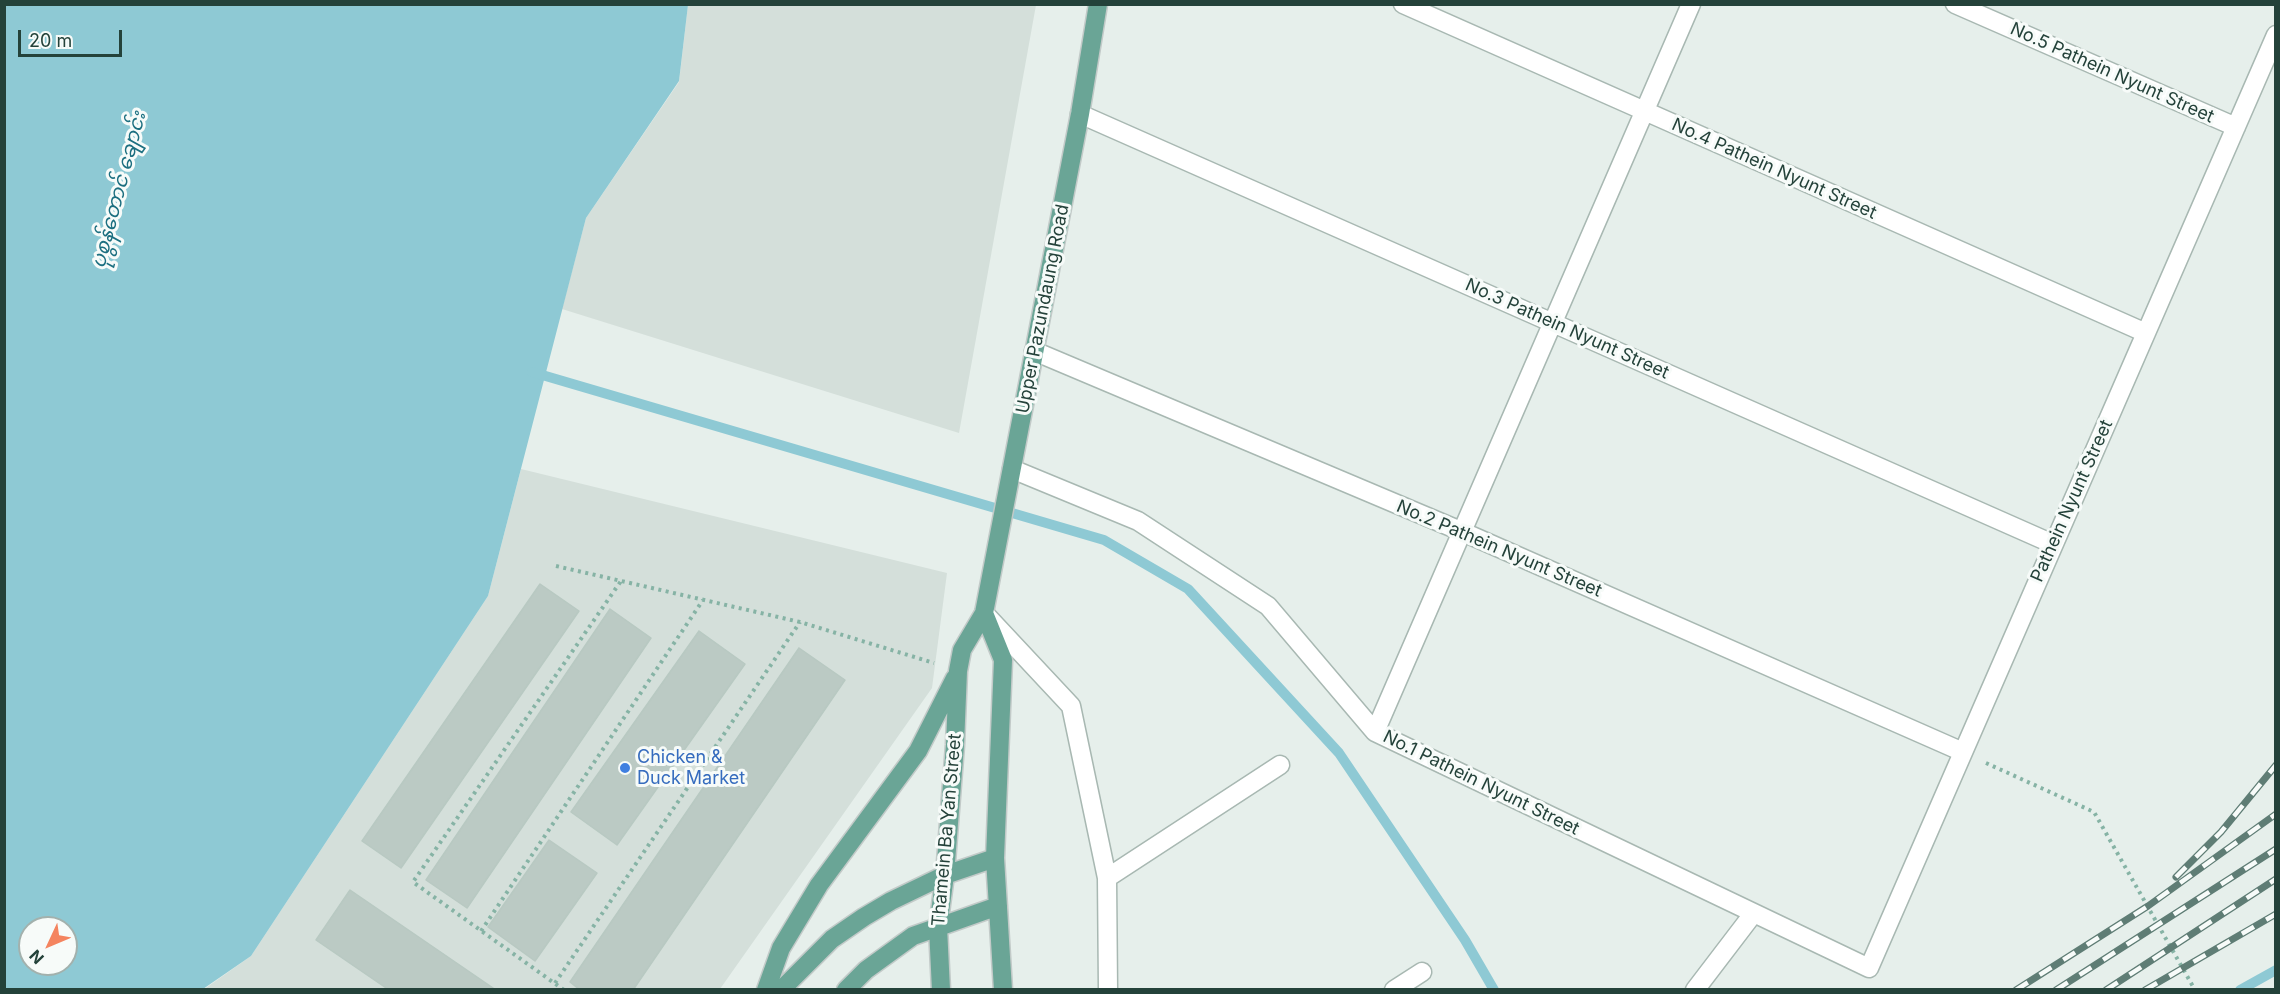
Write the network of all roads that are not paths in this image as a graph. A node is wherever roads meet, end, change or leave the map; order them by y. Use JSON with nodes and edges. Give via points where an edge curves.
{"nodes":[{"id":1,"x":1098,"y":4,"type":"edge"},
{"id":2,"x":1403,"y":4,"type":"edge"},
{"id":3,"x":1691,"y":4,"type":"edge"},
{"id":4,"x":1955,"y":4,"type":"edge"},
{"id":5,"x":2276,"y":34,"type":"edge"},
{"id":6,"x":1644,"y":111,"type":"junction"},
{"id":7,"x":1080,"y":114,"type":"junction"},
{"id":8,"x":2235,"y":127,"type":"junction"},
{"id":9,"x":1554,"y":323,"type":"junction"},
{"id":10,"x":2145,"y":333,"type":"junction"},
{"id":11,"x":1034,"y":351,"type":"junction"},
{"id":12,"x":1012,"y":469,"type":"junction"},
{"id":13,"x":1463,"y":532,"type":"junction"},
{"id":14,"x":2053,"y":544,"type":"junction"},
{"id":15,"x":984,"y":613,"type":"junction"},
{"id":16,"x":958,"y":671,"type":"junction"},
{"id":17,"x":1375,"y":732,"type":"junction"},
{"id":18,"x":1962,"y":752,"type":"junction"},
{"id":19,"x":1280,"y":765,"type":"dead end"},
{"id":20,"x":994,"y":858,"type":"junction"},
{"id":21,"x":945,"y":875,"type":"junction"},
{"id":22,"x":1107,"y":878,"type":"junction"},
{"id":23,"x":998,"y":906,"type":"junction"},
{"id":24,"x":1753,"y":914,"type":"junction"},
{"id":25,"x":938,"y":927,"type":"junction"},
{"id":26,"x":1869,"y":968,"type":"joint"},
{"id":27,"x":1422,"y":972,"type":"dead end"},
{"id":28,"x":766,"y":990,"type":"edge"},
{"id":29,"x":781,"y":990,"type":"edge"},
{"id":30,"x":846,"y":990,"type":"edge"},
{"id":31,"x":941,"y":990,"type":"edge"},
{"id":32,"x":1003,"y":990,"type":"edge"},
{"id":33,"x":1108,"y":990,"type":"edge"},
{"id":34,"x":1394,"y":990,"type":"edge"},
{"id":35,"x":1695,"y":990,"type":"edge"}],
"edges":[{"from":1,"to":7,"type":"main road","name":"Upper Pazundaung Road"},
{"from":2,"to":6,"type":"street","name":"No.4 Pathein Nyunt Street"},
{"from":3,"to":6,"type":"street"},
{"from":4,"to":8,"type":"street","name":"No.5 Pathein Nyunt Street"},
{"from":5,"to":8,"type":"street","name":"Pathein Nyunt Street"},
{"from":6,"to":9,"type":"street"},
{"from":6,"to":10,"type":"street","name":"No.4 Pathein Nyunt Street"},
{"from":7,"to":9,"type":"street","name":"No.3 Pathein Nyunt Street"},
{"from":7,"to":11,"type":"main road","name":"Upper Pazundaung Road"},
{"from":8,"to":10,"type":"street","name":"Pathein Nyunt Street"},
{"from":9,"to":13,"type":"street"},
{"from":9,"to":14,"type":"street","name":"No.3 Pathein Nyunt Street"},
{"from":10,"to":14,"type":"street","name":"Pathein Nyunt Street"},
{"from":11,"to":12,"type":"main road","name":"Upper Pazundaung Road"},
{"from":11,"to":13,"type":"street","name":"No.2 Pathein Nyunt Street"},
{"from":12,"to":15,"type":"main road","name":"Upper Pazundaung Road"},
{"from":12,"to":17,"type":"street","name":"No.1 Pathein Nyunt Street","via":[[1138,521],[1268,606]]},
{"from":13,"to":17,"type":"street"},
{"from":13,"to":18,"type":"street","name":"No.2 Pathein Nyunt Street"},
{"from":14,"to":18,"type":"street","name":"Pathein Nyunt Street"},
{"from":15,"to":16,"type":"main road","via":[[962,651]]},
{"from":15,"to":20,"type":"main road","via":[[1003,660]]},
{"from":15,"to":22,"type":"street","via":[[1071,706]]},
{"from":16,"to":21,"type":"main road","name":"Thamein Ba Yan Street"},
{"from":16,"to":28,"type":"main road","via":[[918,751],[808,903],[782,948]]},
{"from":17,"to":24,"type":"street","name":"No.1 Pathein Nyunt Street"},
{"from":18,"to":26,"type":"street","name":"Pathein Nyunt Street"},
{"from":19,"to":22,"type":"street"},
{"from":20,"to":21,"type":"main road"},
{"from":20,"to":23,"type":"main road"},
{"from":21,"to":25,"type":"main road","name":"Thamein Ba Yan Street"},
{"from":21,"to":29,"type":"main road","via":[[891,901],[832,939]]},
{"from":22,"to":33,"type":"street"},
{"from":23,"to":25,"type":"main road"},
{"from":23,"to":32,"type":"main road"},
{"from":24,"to":26,"type":"street","name":"No.1 Pathein Nyunt Street"},
{"from":24,"to":35,"type":"street"},
{"from":25,"to":30,"type":"main road","via":[[913,936],[866,970]]},
{"from":25,"to":31,"type":"main road","name":"Thamein Ba Yan Street"},
{"from":27,"to":34,"type":"street"}]}
